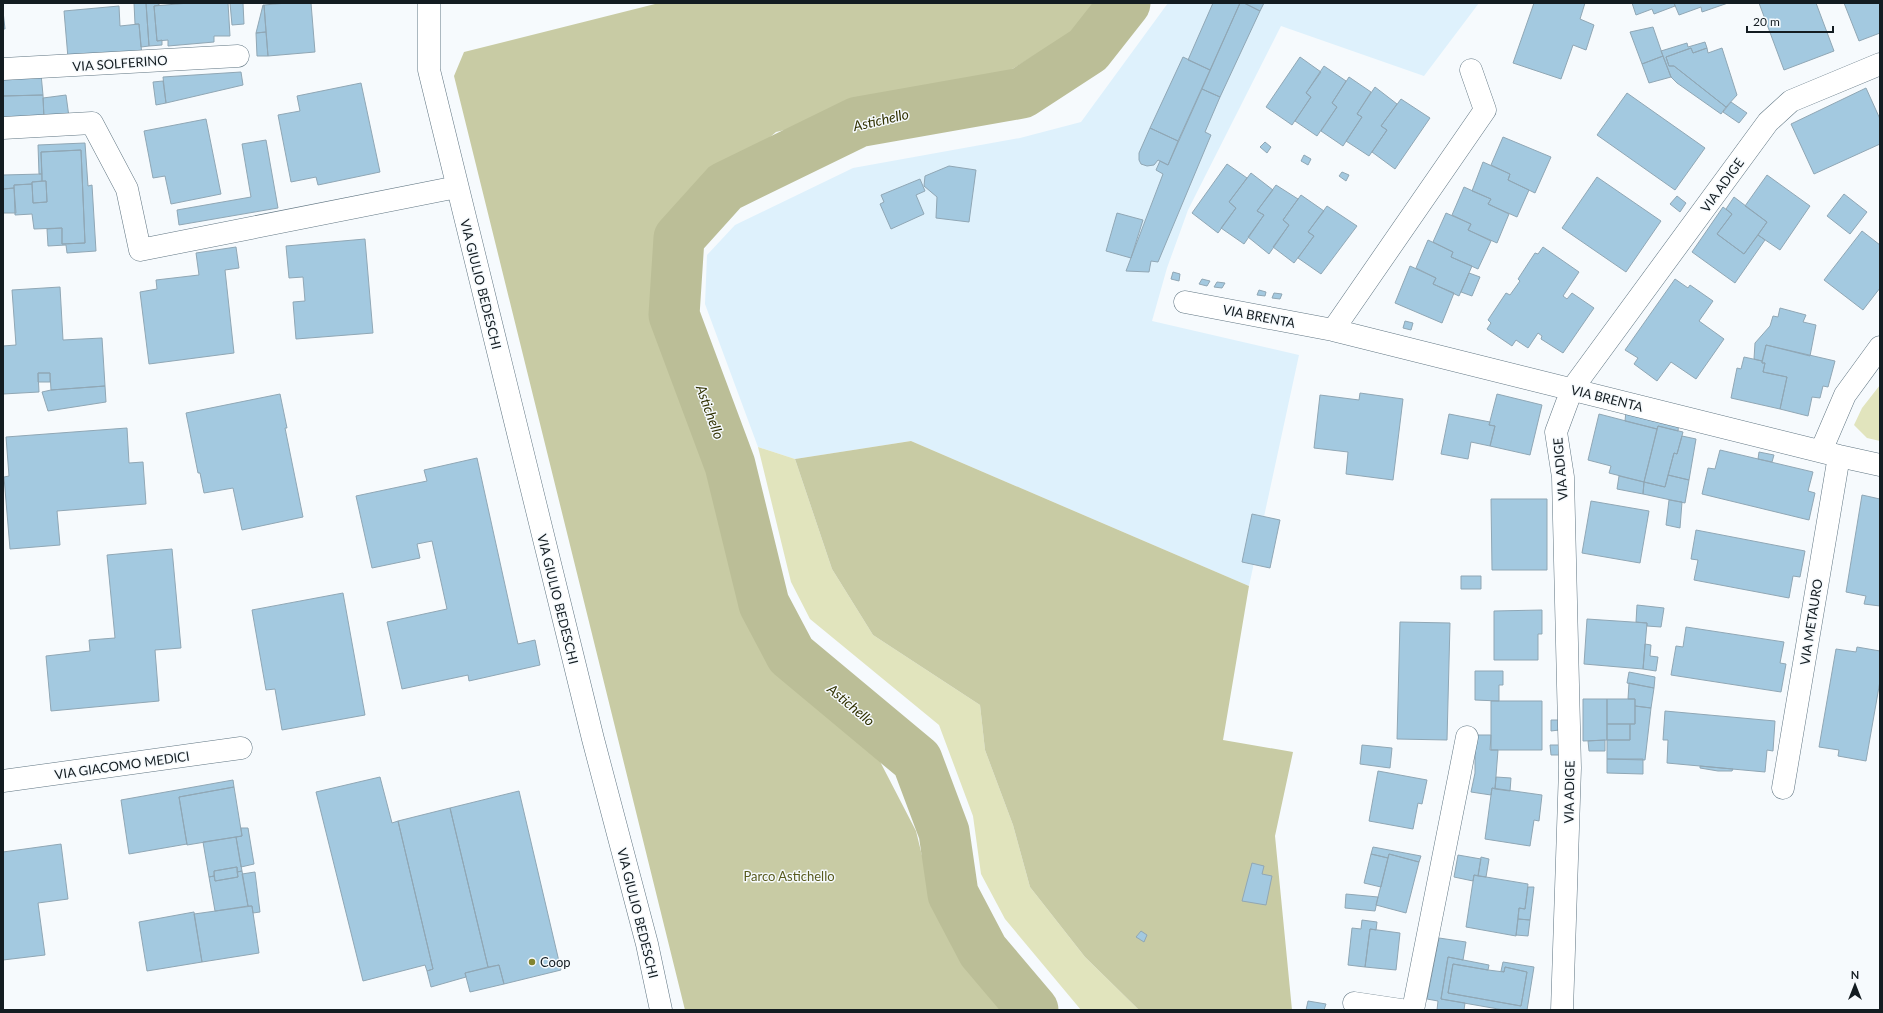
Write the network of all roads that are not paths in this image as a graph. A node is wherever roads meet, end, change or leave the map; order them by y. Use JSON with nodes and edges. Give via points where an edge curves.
{"nodes":[{"id":1,"x":429,"y":3,"type":"edge"},
{"id":2,"x":238,"y":56,"type":"dead end"},
{"id":3,"x":1880,"y":64,"type":"edge"},
{"id":4,"x":3,"y":69,"type":"edge"},
{"id":5,"x":1471,"y":70,"type":"dead end"},
{"id":6,"x":3,"y":128,"type":"edge"},
{"id":7,"x":457,"y":187,"type":"junction"},
{"id":8,"x":1185,"y":302,"type":"dead end"},
{"id":9,"x":1333,"y":330,"type":"junction"},
{"id":10,"x":1880,"y":347,"type":"edge"},
{"id":11,"x":1572,"y":389,"type":"junction"},
{"id":12,"x":1830,"y":454,"type":"junction"},
{"id":13,"x":1880,"y":465,"type":"edge"},
{"id":14,"x":1467,"y":737,"type":"dead end"},
{"id":15,"x":241,"y":748,"type":"dead end"},
{"id":16,"x":3,"y":781,"type":"edge"},
{"id":17,"x":1783,"y":788,"type":"dead end"},
{"id":18,"x":1354,"y":1003,"type":"dead end"},
{"id":19,"x":661,"y":1010,"type":"edge"},
{"id":20,"x":1401,"y":1010,"type":"edge"},
{"id":21,"x":1413,"y":1010,"type":"edge"},
{"id":22,"x":1562,"y":1010,"type":"edge"}],
"edges":[{"from":1,"to":7,"type":"street","name":"VIA GIULIO BEDESCHI","via":[[429,70]]},
{"from":2,"to":4,"type":"street","name":"VIA SOLFERINO"},
{"from":3,"to":11,"type":"street","name":"VIA ADIGE","via":[[1791,101],[1768,122]]},
{"from":5,"to":9,"type":"street","via":[[1485,110]]},
{"from":6,"to":7,"type":"street","via":[[92,123],[126,189],[140,250]]},
{"from":7,"to":19,"type":"street","name":"VIA GIULIO BEDESCHI","via":[[593,740],[647,944]]},
{"from":8,"to":9,"type":"street","name":"VIA BRENTA"},
{"from":9,"to":11,"type":"street","name":"VIA BRENTA"},
{"from":10,"to":12,"type":"street","name":"VIA METAURO","via":[[1845,395]]},
{"from":11,"to":12,"type":"street","name":"VIA BRENTA"},
{"from":11,"to":22,"type":"street","name":"VIA ADIGE","via":[[1556,432],[1563,477],[1570,768]]},
{"from":12,"to":13,"type":"street","name":"VIA BRENTA"},
{"from":12,"to":17,"type":"street","name":"VIA METAURO"},
{"from":14,"to":21,"type":"street"},
{"from":15,"to":16,"type":"street","name":"VIA GIACOMO MEDICI"},
{"from":18,"to":20,"type":"street"}]}
